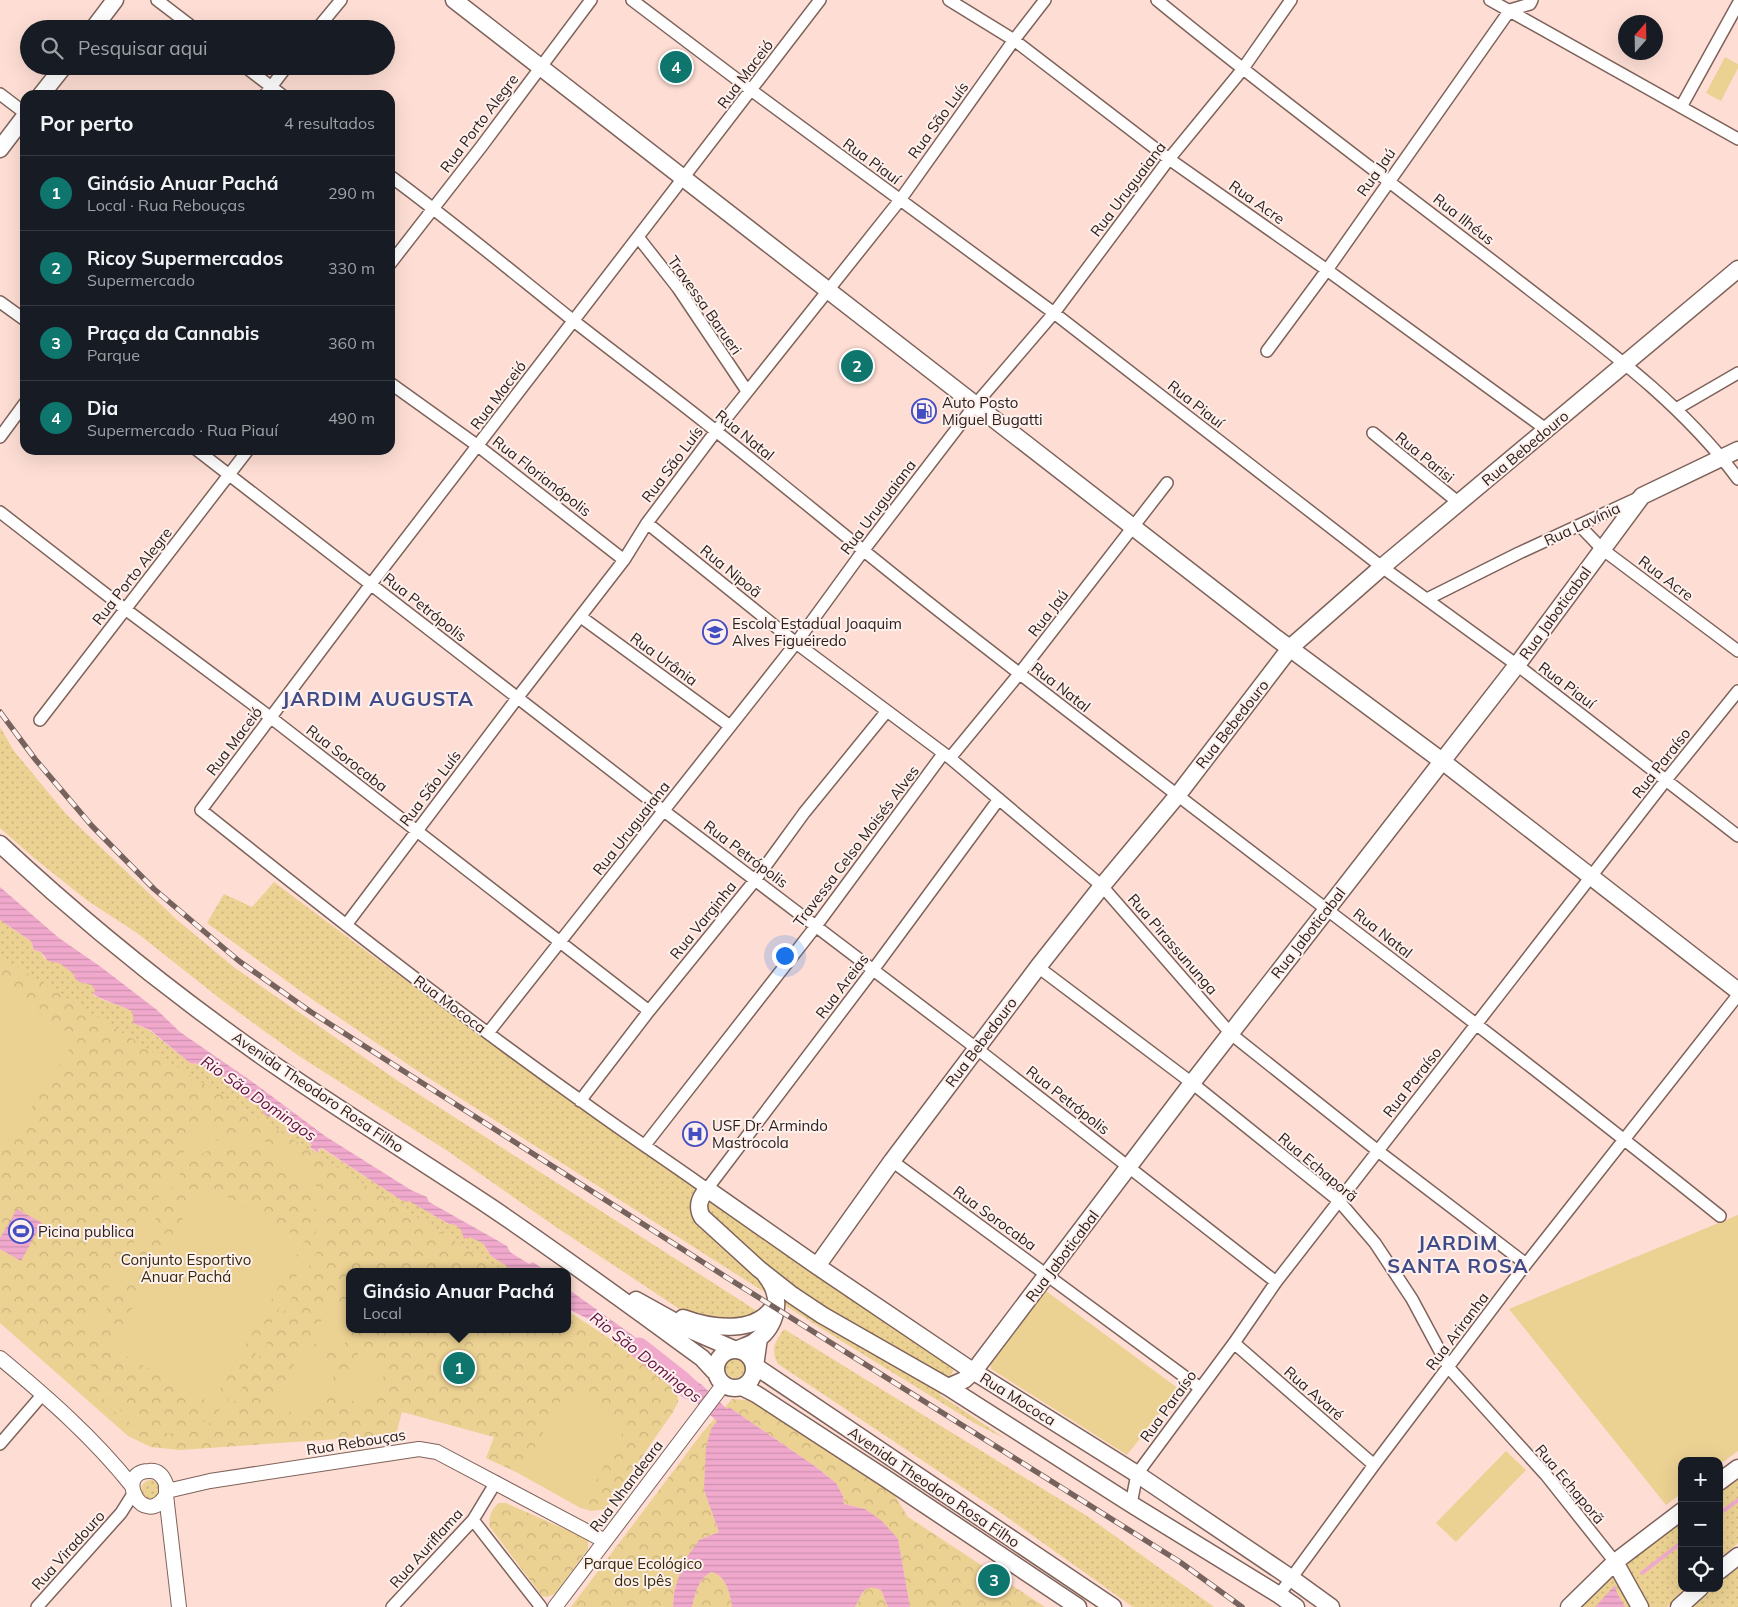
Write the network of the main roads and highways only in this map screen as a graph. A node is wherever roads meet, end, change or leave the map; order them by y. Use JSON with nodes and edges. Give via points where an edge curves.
{"nodes":[{"id":1,"x":115,"y":0,"type":"edge"},
{"id":2,"x":454,"y":0,"type":"edge"},
{"id":3,"x":100,"y":20,"type":"edge"},
{"id":4,"x":57,"y":75,"type":"edge"},
{"id":5,"x":45,"y":90,"type":"edge"},
{"id":6,"x":20,"y":121,"type":"edge"},
{"id":7,"x":0,"y":148,"type":"edge"},
{"id":8,"x":1738,"y":269,"type":"edge"},
{"id":9,"x":1738,"y":450,"type":"edge"},
{"id":10,"x":1642,"y":496,"type":"joint"},
{"id":11,"x":1291,"y":648,"type":"junction"},
{"id":12,"x":1442,"y":761,"type":"junction"},
{"id":13,"x":0,"y":844,"type":"edge"},
{"id":14,"x":0,"y":857,"type":"edge"},
{"id":15,"x":54,"y":894,"type":"junction"},
{"id":16,"x":1738,"y":993,"type":"edge"},
{"id":17,"x":817,"y":1266,"type":"junction"},
{"id":18,"x":759,"y":1269,"type":"junction"},
{"id":19,"x":592,"y":1277,"type":"junction"},
{"id":20,"x":648,"y":1306,"type":"junction"},
{"id":21,"x":776,"y":1308,"type":"junction"},
{"id":22,"x":822,"y":1314,"type":"junction"},
{"id":23,"x":759,"y":1338,"type":"junction"},
{"id":24,"x":736,"y":1350,"type":"junction"},
{"id":25,"x":755,"y":1366,"type":"junction"},
{"id":26,"x":974,"y":1372,"type":"junction"},
{"id":27,"x":718,"y":1383,"type":"junction"},
{"id":28,"x":742,"y":1387,"type":"junction"},
{"id":29,"x":948,"y":1387,"type":"junction"},
{"id":30,"x":1738,"y":1468,"type":"edge"},
{"id":31,"x":1723,"y":1479,"type":"edge"},
{"id":32,"x":947,"y":1494,"type":"junction"},
{"id":33,"x":935,"y":1511,"type":"junction"},
{"id":34,"x":1678,"y":1514,"type":"edge"},
{"id":35,"x":996,"y":1529,"type":"junction"},
{"id":36,"x":986,"y":1546,"type":"junction"},
{"id":37,"x":1738,"y":1556,"type":"edge"},
{"id":38,"x":1615,"y":1562,"type":"junction"},
{"id":39,"x":1723,"y":1568,"type":"edge"},
{"id":40,"x":1696,"y":1592,"type":"edge"},
{"id":41,"x":1078,"y":1607,"type":"edge"},
{"id":42,"x":1113,"y":1607,"type":"edge"},
{"id":43,"x":1296,"y":1607,"type":"edge"},
{"id":44,"x":1331,"y":1607,"type":"edge"},
{"id":45,"x":1569,"y":1607,"type":"edge"},
{"id":46,"x":1639,"y":1607,"type":"edge"},
{"id":47,"x":1680,"y":1607,"type":"edge"}],
"edges":[{"from":1,"to":3,"type":"main road"},
{"from":2,"to":11,"type":"main road"},
{"from":4,"to":5,"type":"main road"},
{"from":6,"to":7,"type":"main road"},
{"from":8,"to":11,"type":"main road","name":"Rua Bebedouro","via":[[1382,567]]},
{"from":9,"to":10,"type":"main road","name":"Rua Lavínia"},
{"from":10,"to":12,"type":"main road","name":"Rua Jaboticabal"},
{"from":11,"to":12,"type":"main road"},
{"from":11,"to":17,"type":"main road","name":"Rua Bebedouro","via":[[1177,796],[1038,967]]},
{"from":12,"to":16,"type":"main road"},
{"from":12,"to":26,"type":"main road","name":"Rua Jaboticabal","via":[[1192,1083]]},
{"from":13,"to":15,"type":"main road","name":"Avenida Theodoro Rosa Filho"},
{"from":14,"to":15,"type":"main road","name":"Avenida Theodoro Rosa Filho"},
{"from":15,"to":19,"type":"main road","name":"Avenida Theodoro Rosa Filho","via":[[156,977],[276,1065]]},
{"from":17,"to":18,"type":"main road","name":"Rua Mococa","via":[[707,1189],[698,1204],[702,1217]]},
{"from":17,"to":26,"type":"main road","name":"Rua Mococa"},
{"from":18,"to":21,"type":"main road","via":[[769,1280]]},
{"from":18,"to":22,"type":"main road","name":"Rua Mococa"},
{"from":19,"to":20,"type":"main road","name":"Avenida Theodoro Rosa Filho"},
{"from":19,"to":27,"type":"main road","name":"Avenida Theodoro Rosa Filho","via":[[702,1358]]},
{"from":20,"to":21,"type":"main road","via":[[690,1321],[743,1326],[754,1323]]},
{"from":20,"to":24,"type":"main road","name":"Avenida Theodoro Rosa Filho","via":[[690,1330]]},
{"from":21,"to":22,"type":"main road"},
{"from":21,"to":23,"type":"main road"},
{"from":22,"to":29,"type":"main road","name":"Rua Mococa"},
{"from":23,"to":24,"type":"main road"},
{"from":23,"to":25,"type":"main road"},
{"from":24,"to":25,"type":"main road","via":[[752,1358]]},
{"from":24,"to":27,"type":"main road","via":[[727,1351],[716,1363]]},
{"from":25,"to":28,"type":"main road","via":[[750,1382]]},
{"from":25,"to":32,"type":"main road","name":"Avenida Theodoro Rosa Filho"},
{"from":26,"to":29,"type":"main road"},
{"from":26,"to":44,"type":"main road","name":"Rua Mococa","via":[[1137,1474]]},
{"from":27,"to":28,"type":"main road","via":[[732,1388]]},
{"from":28,"to":33,"type":"main road","name":"Avenida Theodoro Rosa Filho"},
{"from":29,"to":43,"type":"main road","name":"Rua Mococa"},
{"from":30,"to":31,"type":"main road"},
{"from":32,"to":33,"type":"main road"},
{"from":32,"to":35,"type":"main road","name":"Avenida Theodoro Rosa Filho"},
{"from":33,"to":36,"type":"main road","name":"Avenida Theodoro Rosa Filho"},
{"from":34,"to":38,"type":"main road"},
{"from":35,"to":36,"type":"main road"},
{"from":35,"to":42,"type":"main road","name":"Avenida Theodoro Rosa Filho"},
{"from":36,"to":41,"type":"main road","name":"Avenida Theodoro Rosa Filho"},
{"from":37,"to":39,"type":"main road"},
{"from":38,"to":45,"type":"main road"},
{"from":38,"to":46,"type":"main road"},
{"from":40,"to":47,"type":"main road"}]}
